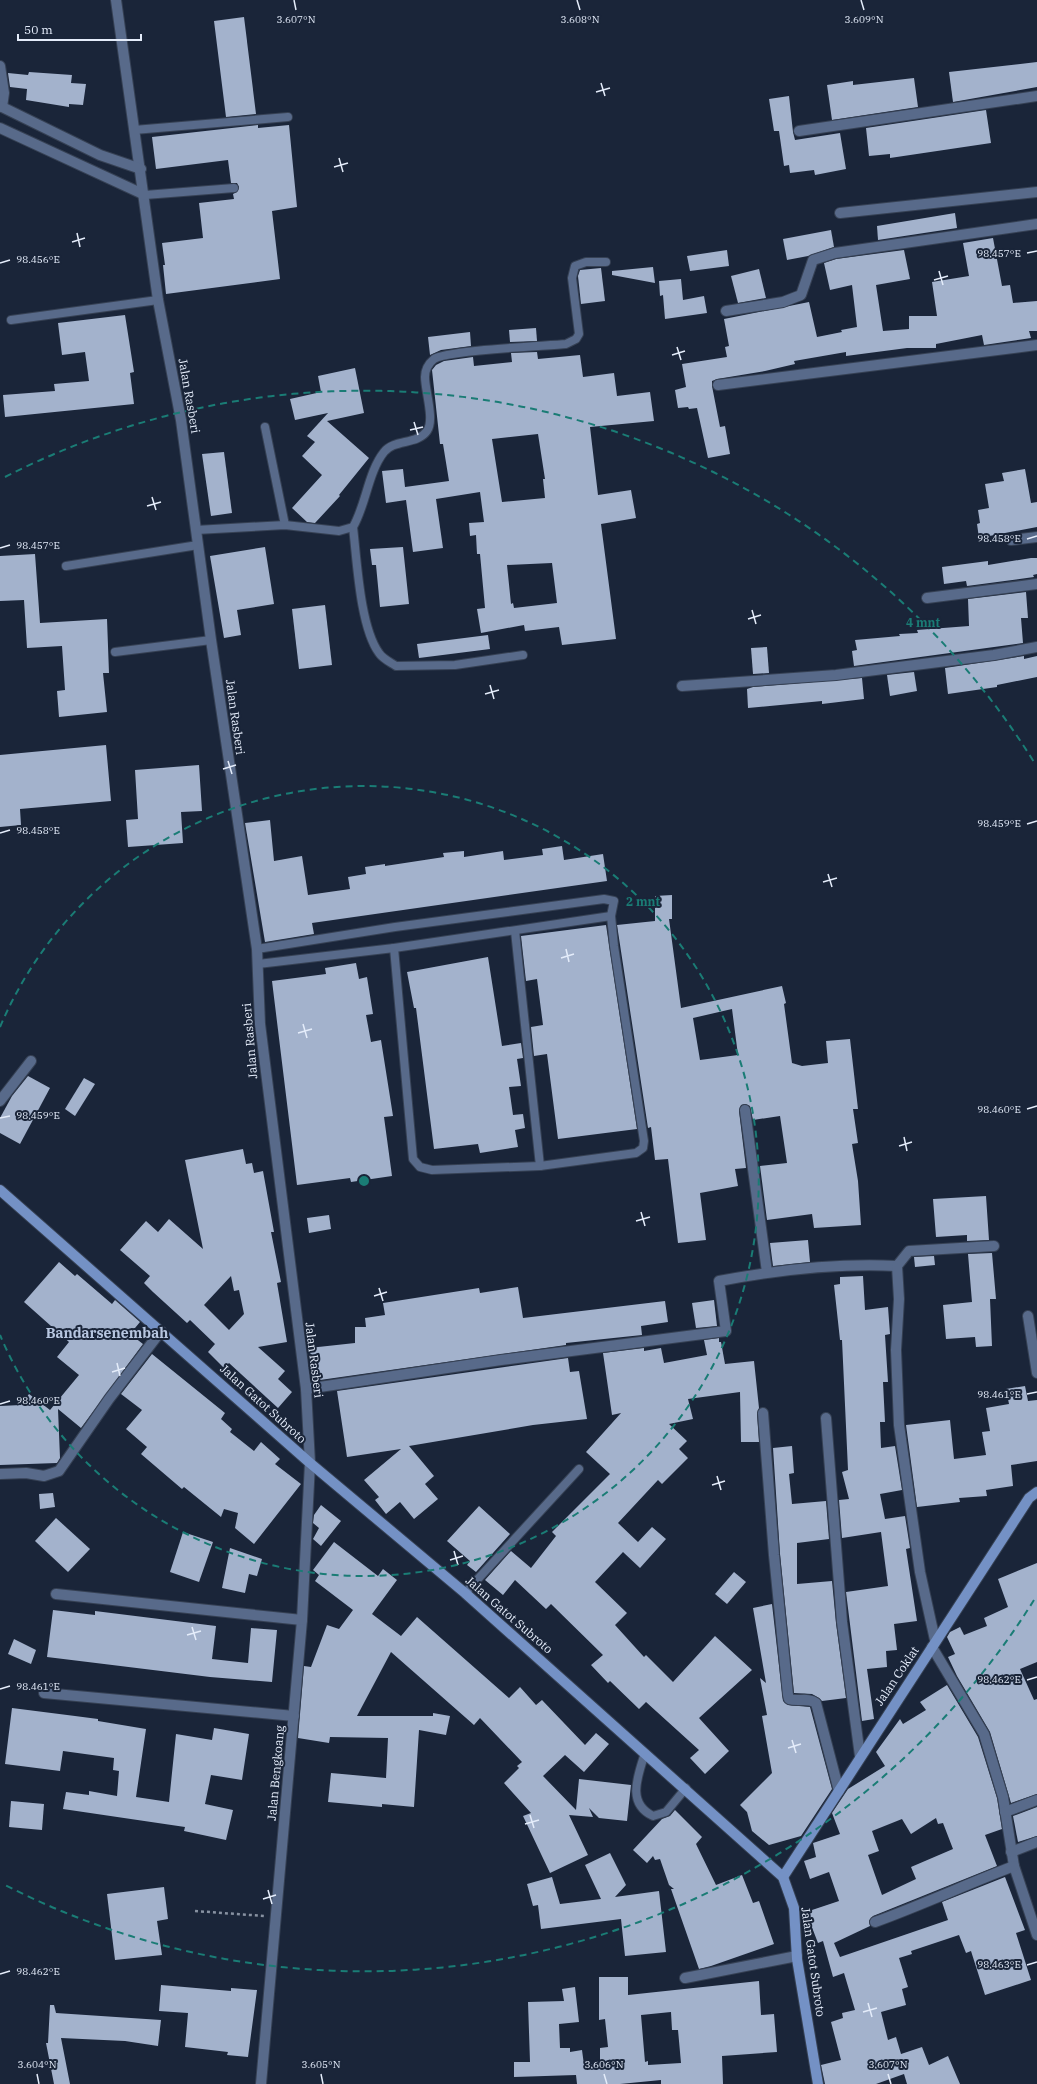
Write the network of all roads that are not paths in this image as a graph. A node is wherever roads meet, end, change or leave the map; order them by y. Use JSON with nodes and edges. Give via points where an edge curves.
{"nodes":[{"id":1,"x":116,"y":0,"type":"edge"},
{"id":2,"x":0,"y":66,"type":"edge"},
{"id":3,"x":1037,"y":96,"type":"edge"},
{"id":4,"x":1,"y":107,"type":"edge"},
{"id":5,"x":288,"y":117,"type":"dead end"},
{"id":6,"x":0,"y":128,"type":"edge"},
{"id":7,"x":134,"y":130,"type":"junction"},
{"id":8,"x":799,"y":130,"type":"dead end"},
{"id":9,"x":141,"y":169,"type":"junction"},
{"id":10,"x":234,"y":188,"type":"dead end"},
{"id":11,"x":1037,"y":192,"type":"edge"},
{"id":12,"x":145,"y":195,"type":"junction"},
{"id":13,"x":840,"y":213,"type":"dead end"},
{"id":14,"x":1037,"y":224,"type":"edge"},
{"id":15,"x":606,"y":262,"type":"dead end"},
{"id":16,"x":158,"y":300,"type":"junction"},
{"id":17,"x":726,"y":311,"type":"dead end"},
{"id":18,"x":11,"y":320,"type":"dead end"},
{"id":19,"x":1037,"y":345,"type":"edge"},
{"id":20,"x":718,"y":385,"type":"dead end"},
{"id":21,"x":265,"y":427,"type":"dead end"},
{"id":22,"x":285,"y":525,"type":"junction"},
{"id":23,"x":353,"y":527,"type":"junction"},
{"id":24,"x":196,"y":530,"type":"junction"},
{"id":25,"x":1037,"y":537,"type":"edge"},
{"id":26,"x":1011,"y":540,"type":"dead end"},
{"id":27,"x":198,"y":545,"type":"junction"},
{"id":28,"x":66,"y":566,"type":"dead end"},
{"id":29,"x":1037,"y":584,"type":"edge"},
{"id":30,"x":927,"y":598,"type":"dead end"},
{"id":31,"x":211,"y":640,"type":"junction"},
{"id":32,"x":1037,"y":647,"type":"edge"},
{"id":33,"x":115,"y":652,"type":"dead end"},
{"id":34,"x":523,"y":655,"type":"dead end"},
{"id":35,"x":682,"y":686,"type":"dead end"},
{"id":36,"x":611,"y":916,"type":"junction"},
{"id":37,"x":515,"y":931,"type":"junction"},
{"id":38,"x":394,"y":948,"type":"junction"},
{"id":39,"x":257,"y":949,"type":"junction"},
{"id":40,"x":258,"y":964,"type":"junction"},
{"id":41,"x":31,"y":1061,"type":"dead end"},
{"id":42,"x":0,"y":1101,"type":"edge"},
{"id":43,"x":745,"y":1110,"type":"dead end"},
{"id":44,"x":540,"y":1166,"type":"junction"},
{"id":45,"x":0,"y":1190,"type":"edge"},
{"id":46,"x":994,"y":1246,"type":"dead end"},
{"id":47,"x":897,"y":1266,"type":"junction"},
{"id":48,"x":767,"y":1272,"type":"junction"},
{"id":49,"x":1028,"y":1316,"type":"dead end"},
{"id":50,"x":161,"y":1331,"type":"junction"},
{"id":51,"x":1037,"y":1373,"type":"edge"},
{"id":52,"x":306,"y":1389,"type":"junction"},
{"id":53,"x":763,"y":1413,"type":"dead end"},
{"id":54,"x":826,"y":1418,"type":"dead end"},
{"id":55,"x":310,"y":1463,"type":"junction"},
{"id":56,"x":579,"y":1469,"type":"dead end"},
{"id":57,"x":0,"y":1474,"type":"edge"},
{"id":58,"x":1037,"y":1492,"type":"edge"},
{"id":59,"x":465,"y":1593,"type":"junction"},
{"id":60,"x":56,"y":1594,"type":"dead end"},
{"id":61,"x":302,"y":1620,"type":"junction"},
{"id":62,"x":934,"y":1643,"type":"junction"},
{"id":63,"x":44,"y":1693,"type":"dead end"},
{"id":64,"x":294,"y":1716,"type":"junction"},
{"id":65,"x":645,"y":1753,"type":"junction"},
{"id":66,"x":860,"y":1756,"type":"junction"},
{"id":67,"x":686,"y":1788,"type":"junction"},
{"id":68,"x":839,"y":1791,"type":"junction"},
{"id":69,"x":1037,"y":1800,"type":"edge"},
{"id":70,"x":1005,"y":1812,"type":"junction"},
{"id":71,"x":1037,"y":1842,"type":"edge"},
{"id":72,"x":1011,"y":1852,"type":"junction"},
{"id":73,"x":1014,"y":1866,"type":"junction"},
{"id":74,"x":783,"y":1876,"type":"junction"},
{"id":75,"x":875,"y":1922,"type":"dead end"},
{"id":76,"x":1037,"y":1935,"type":"edge"},
{"id":77,"x":797,"y":1956,"type":"junction"},
{"id":78,"x":685,"y":1978,"type":"dead end"},
{"id":79,"x":262,"y":2084,"type":"edge"},
{"id":80,"x":818,"y":2084,"type":"edge"}],
"edges":[{"from":1,"to":7,"type":"street","name":"Jalan Rasberi"},
{"from":2,"to":4,"type":"street","via":[[4,93]]},
{"from":3,"to":8,"type":"street"},
{"from":4,"to":9,"type":"street","via":[[100,155]]},
{"from":5,"to":7,"type":"lane"},
{"from":6,"to":12,"type":"street"},
{"from":7,"to":9,"type":"street","name":"Jalan Rasberi"},
{"from":9,"to":12,"type":"street","name":"Jalan Rasberi"},
{"from":10,"to":12,"type":"lane"},
{"from":11,"to":13,"type":"street"},
{"from":12,"to":16,"type":"street","name":"Jalan Rasberi"},
{"from":14,"to":17,"type":"street","via":[[835,254],[814,260],[801,295],[783,302]]},
{"from":15,"to":23,"type":"lane","via":[[586,262],[575,266],[572,278],[579,334],[576,339],[566,344],[470,351],[435,358],[426,369],[425,378],[430,420],[428,431],[419,438],[385,451],[378,461]]},
{"from":16,"to":18,"type":"lane"},
{"from":16,"to":24,"type":"street","name":"Jalan Rasberi","via":[[181,420]]},
{"from":19,"to":20,"type":"street"},
{"from":21,"to":22,"type":"lane"},
{"from":22,"to":23,"type":"lane","via":[[339,531]]},
{"from":22,"to":24,"type":"lane"},
{"from":23,"to":34,"type":"lane","via":[[365,616],[372,639],[379,653],[387,661],[396,666],[455,665]]},
{"from":24,"to":27,"type":"street","name":"Jalan Rasberi"},
{"from":25,"to":26,"type":"street"},
{"from":27,"to":28,"type":"lane"},
{"from":27,"to":31,"type":"street","name":"Jalan Rasberi"},
{"from":29,"to":30,"type":"street"},
{"from":31,"to":33,"type":"lane"},
{"from":31,"to":39,"type":"street","name":"Jalan Rasberi"},
{"from":32,"to":35,"type":"street","via":[[836,675]]},
{"from":36,"to":37,"type":"lane"},
{"from":36,"to":39,"type":"lane","via":[[614,901],[604,899],[395,927]]},
{"from":36,"to":44,"type":"lane","via":[[644,1141],[642,1148],[636,1153]]},
{"from":37,"to":38,"type":"lane"},
{"from":37,"to":44,"type":"lane"},
{"from":38,"to":40,"type":"lane"},
{"from":38,"to":44,"type":"lane","via":[[413,1159],[420,1167],[432,1170]]},
{"from":39,"to":40,"type":"street","name":"Jalan Rasberi"},
{"from":40,"to":52,"type":"street","name":"Jalan Rasberi","via":[[260,1024]]},
{"from":41,"to":42,"type":"street"},
{"from":43,"to":48,"type":"street"},
{"from":45,"to":50,"type":"main road","name":"Jalan Gatot Subroto"},
{"from":46,"to":47,"type":"street","via":[[909,1251]]},
{"from":47,"to":48,"type":"street","via":[[868,1265]]},
{"from":47,"to":62,"type":"street","via":[[899,1299],[896,1350],[899,1425],[920,1572]]},
{"from":48,"to":52,"type":"street","via":[[719,1281],[726,1331]]},
{"from":49,"to":51,"type":"street"},
{"from":50,"to":55,"type":"main road","name":"Jalan Gatot Subroto"},
{"from":50,"to":57,"type":"street","via":[[59,1471],[44,1476],[26,1473]]},
{"from":52,"to":55,"type":"street","name":"Jalan Rasberi"},
{"from":53,"to":68,"type":"street","via":[[788,1695],[789,1699],[794,1701],[809,1700],[816,1703]]},
{"from":54,"to":66,"type":"street","via":[[842,1622]]},
{"from":55,"to":59,"type":"main road","name":"Jalan Gatot Subroto"},
{"from":55,"to":61,"type":"street","name":"Jalan Bengkoang"},
{"from":56,"to":59,"type":"lane"},
{"from":58,"to":62,"type":"main road","name":"Jalan Coklat","via":[[1029,1498]]},
{"from":59,"to":65,"type":"main road","name":"Jalan Gatot Subroto"},
{"from":60,"to":61,"type":"street"},
{"from":61,"to":64,"type":"street","name":"Jalan Bengkoang"},
{"from":62,"to":66,"type":"main road","name":"Jalan Coklat"},
{"from":62,"to":70,"type":"street","via":[[984,1734],[998,1776]]},
{"from":63,"to":64,"type":"street"},
{"from":64,"to":79,"type":"street","name":"Jalan Bengkoang"},
{"from":65,"to":67,"type":"main road","name":"Jalan Gatot Subroto"},
{"from":65,"to":67,"type":"lane","via":[[637,1781],[636,1798],[642,1811],[653,1816],[666,1812]]},
{"from":66,"to":68,"type":"main road","name":"Jalan Coklat"},
{"from":67,"to":74,"type":"main road","name":"Jalan Gatot Subroto"},
{"from":68,"to":74,"type":"main road","name":"Jalan Coklat"},
{"from":69,"to":70,"type":"street"},
{"from":70,"to":72,"type":"street"},
{"from":71,"to":72,"type":"street"},
{"from":72,"to":73,"type":"street"},
{"from":73,"to":75,"type":"street"},
{"from":73,"to":76,"type":"street"},
{"from":74,"to":77,"type":"main road","name":"Jalan Gatot Subroto","via":[[794,1908]]},
{"from":77,"to":78,"type":"street"},
{"from":77,"to":80,"type":"main road","name":"Jalan Gatot Subroto"}]}
